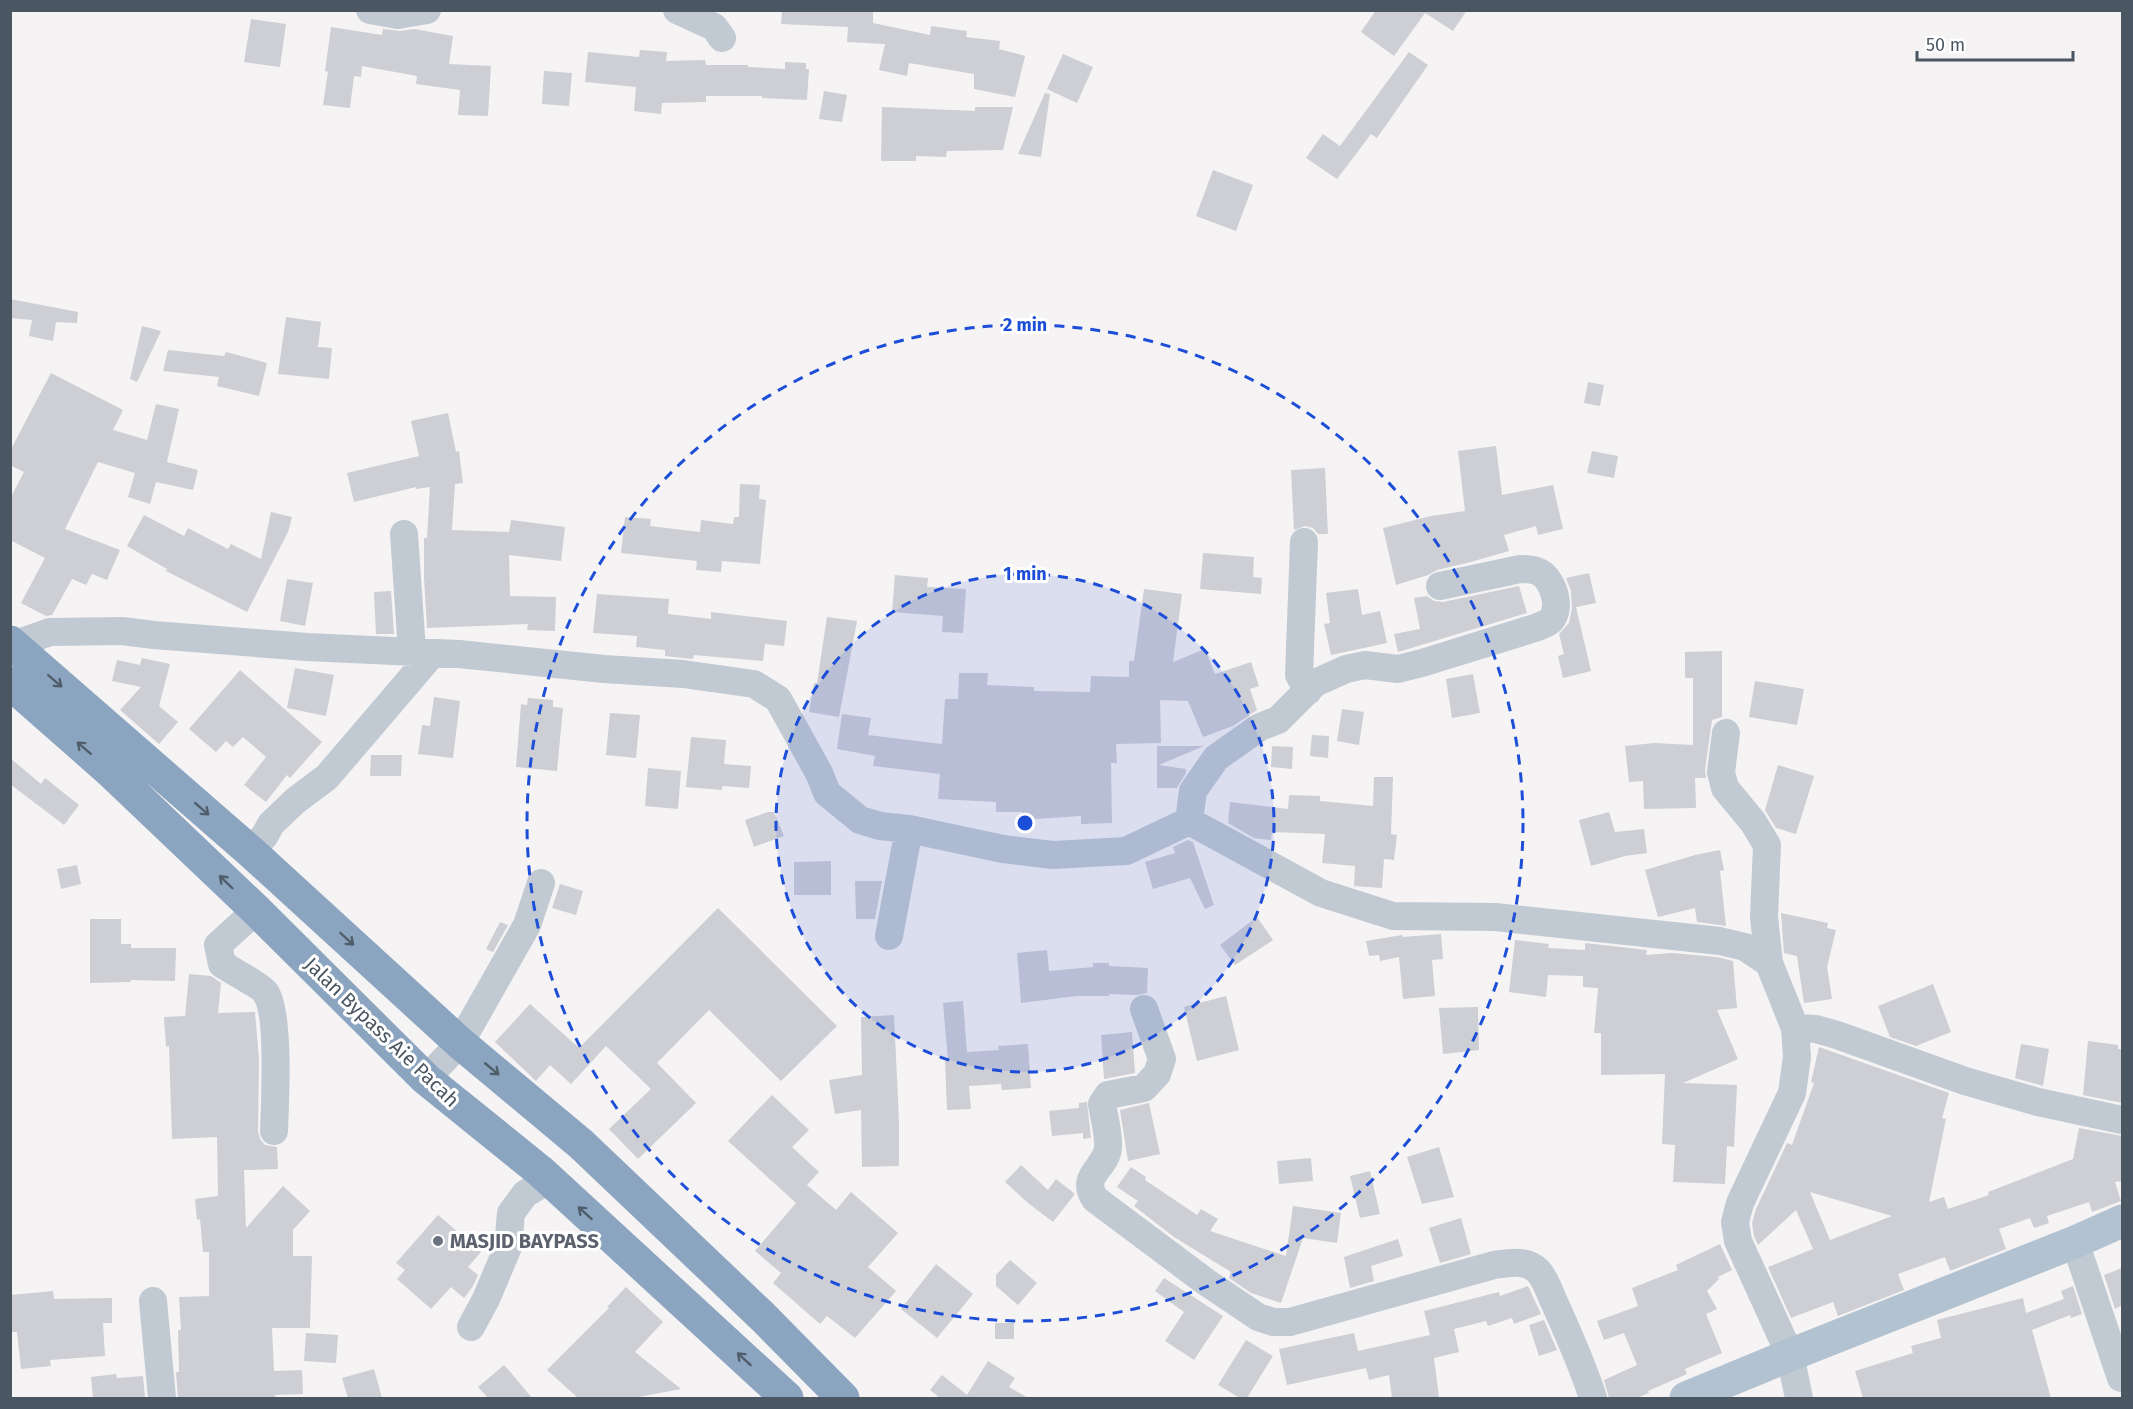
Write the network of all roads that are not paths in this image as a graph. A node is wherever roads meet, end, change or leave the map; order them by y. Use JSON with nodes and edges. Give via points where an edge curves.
{"nodes":[{"id":1,"x":370,"y":10,"type":"edge"},
{"id":2,"x":427,"y":10,"type":"edge"},
{"id":3,"x":677,"y":10,"type":"edge"},
{"id":4,"x":722,"y":38,"type":"dead end"},
{"id":5,"x":404,"y":534,"type":"dead end"},
{"id":6,"x":1304,"y":542,"type":"dead end"},
{"id":7,"x":1440,"y":586,"type":"dead end"},
{"id":8,"x":12,"y":644,"type":"edge"},
{"id":9,"x":422,"y":652,"type":"junction"},
{"id":10,"x":10,"y":683,"type":"edge"},
{"id":11,"x":1308,"y":691,"type":"junction"},
{"id":12,"x":1726,"y":733,"type":"dead end"},
{"id":13,"x":1189,"y":821,"type":"junction"},
{"id":14,"x":909,"y":829,"type":"junction"},
{"id":15,"x":251,"y":852,"type":"junction"},
{"id":16,"x":541,"y":883,"type":"dead end"},
{"id":17,"x":255,"y":909,"type":"junction"},
{"id":18,"x":889,"y":936,"type":"dead end"},
{"id":19,"x":1769,"y":963,"type":"junction"},
{"id":20,"x":1144,"y":1009,"type":"dead end"},
{"id":21,"x":1795,"y":1028,"type":"junction"},
{"id":22,"x":460,"y":1043,"type":"junction"},
{"id":23,"x":426,"y":1079,"type":"junction"},
{"id":24,"x":2122,"y":1120,"type":"edge"},
{"id":25,"x":274,"y":1131,"type":"dead end"},
{"id":26,"x":540,"y":1171,"type":"junction"},
{"id":27,"x":2122,"y":1221,"type":"edge"},
{"id":28,"x":2075,"y":1242,"type":"junction"},
{"id":29,"x":153,"y":1301,"type":"dead end"},
{"id":30,"x":471,"y":1327,"type":"dead end"},
{"id":31,"x":1790,"y":1355,"type":"junction"},
{"id":32,"x":2120,"y":1367,"type":"edge"},
{"id":33,"x":162,"y":1398,"type":"edge"},
{"id":34,"x":787,"y":1398,"type":"edge"},
{"id":35,"x":843,"y":1398,"type":"edge"},
{"id":36,"x":1593,"y":1398,"type":"edge"},
{"id":37,"x":1686,"y":1398,"type":"edge"},
{"id":38,"x":1799,"y":1398,"type":"edge"}],
"edges":[{"from":1,"to":2,"type":"street","via":[[398,15]]},
{"from":3,"to":4,"type":"street","via":[[714,27]]},
{"from":5,"to":9,"type":"street"},
{"from":6,"to":11,"type":"street","via":[[1299,675]]},
{"from":7,"to":11,"type":"street","via":[[1531,570],[1546,577],[1552,588],[1554,614],[1539,627],[1422,663],[1398,669],[1365,665],[1346,669]]},
{"from":8,"to":9,"type":"street","via":[[50,632],[95,630]]},
{"from":8,"to":15,"type":"highway","one_way":true},
{"from":9,"to":14,"type":"street","via":[[683,674],[754,684],[778,699],[827,793],[861,820]]},
{"from":9,"to":15,"type":"street","via":[[327,777],[271,824]]},
{"from":17,"to":10,"type":"highway","name":"Jalan Bypass Aie Pacah","one_way":true,"via":[[110,771]]},
{"from":11,"to":13,"type":"street","via":[[1278,720],[1260,727],[1216,758],[1193,791]]},
{"from":12,"to":19,"type":"street","via":[[1721,772],[1725,788],[1767,845],[1764,917]]},
{"from":13,"to":14,"type":"street","via":[[1126,851],[1053,855]]},
{"from":13,"to":19,"type":"street","via":[[1321,893],[1393,916],[1495,917],[1720,941],[1745,947]]},
{"from":14,"to":18,"type":"street"},
{"from":15,"to":22,"type":"highway","one_way":true},
{"from":16,"to":22,"type":"street","via":[[527,925]]},
{"from":17,"to":23,"type":"highway","name":"Jalan Bypass Aie Pacah"},
{"from":17,"to":25,"type":"street","via":[[218,945],[222,964],[265,991],[270,1004],[276,1061]]},
{"from":19,"to":21,"type":"street"},
{"from":20,"to":36,"type":"street","via":[[1162,1059],[1157,1074],[1144,1088],[1108,1095],[1102,1104],[1108,1149],[1089,1182],[1095,1199],[1206,1282],[1258,1317],[1273,1322],[1290,1322],[1494,1265],[1527,1264],[1538,1271],[1547,1287]]},
{"from":21,"to":24,"type":"street","via":[[1837,1035],[1965,1081],[2038,1102]]},
{"from":21,"to":31,"type":"street","via":[[1797,1058],[1792,1093],[1740,1203],[1735,1222],[1738,1241]]},
{"from":22,"to":23,"type":"street"},
{"from":22,"to":35,"type":"highway","one_way":true,"via":[[580,1144]]},
{"from":23,"to":26,"type":"highway","name":"Jalan Bypass Aie Pacah"},
{"from":26,"to":30,"type":"street","via":[[545,1182],[525,1194],[511,1213],[508,1247]]},
{"from":34,"to":26,"type":"highway","name":"Jalan Bypass Aie Pacah","one_way":true},
{"from":27,"to":28,"type":"main road"},
{"from":28,"to":31,"type":"main road"},
{"from":28,"to":32,"type":"street"},
{"from":29,"to":33,"type":"street"},
{"from":31,"to":37,"type":"main road"},
{"from":31,"to":38,"type":"street"}]}
